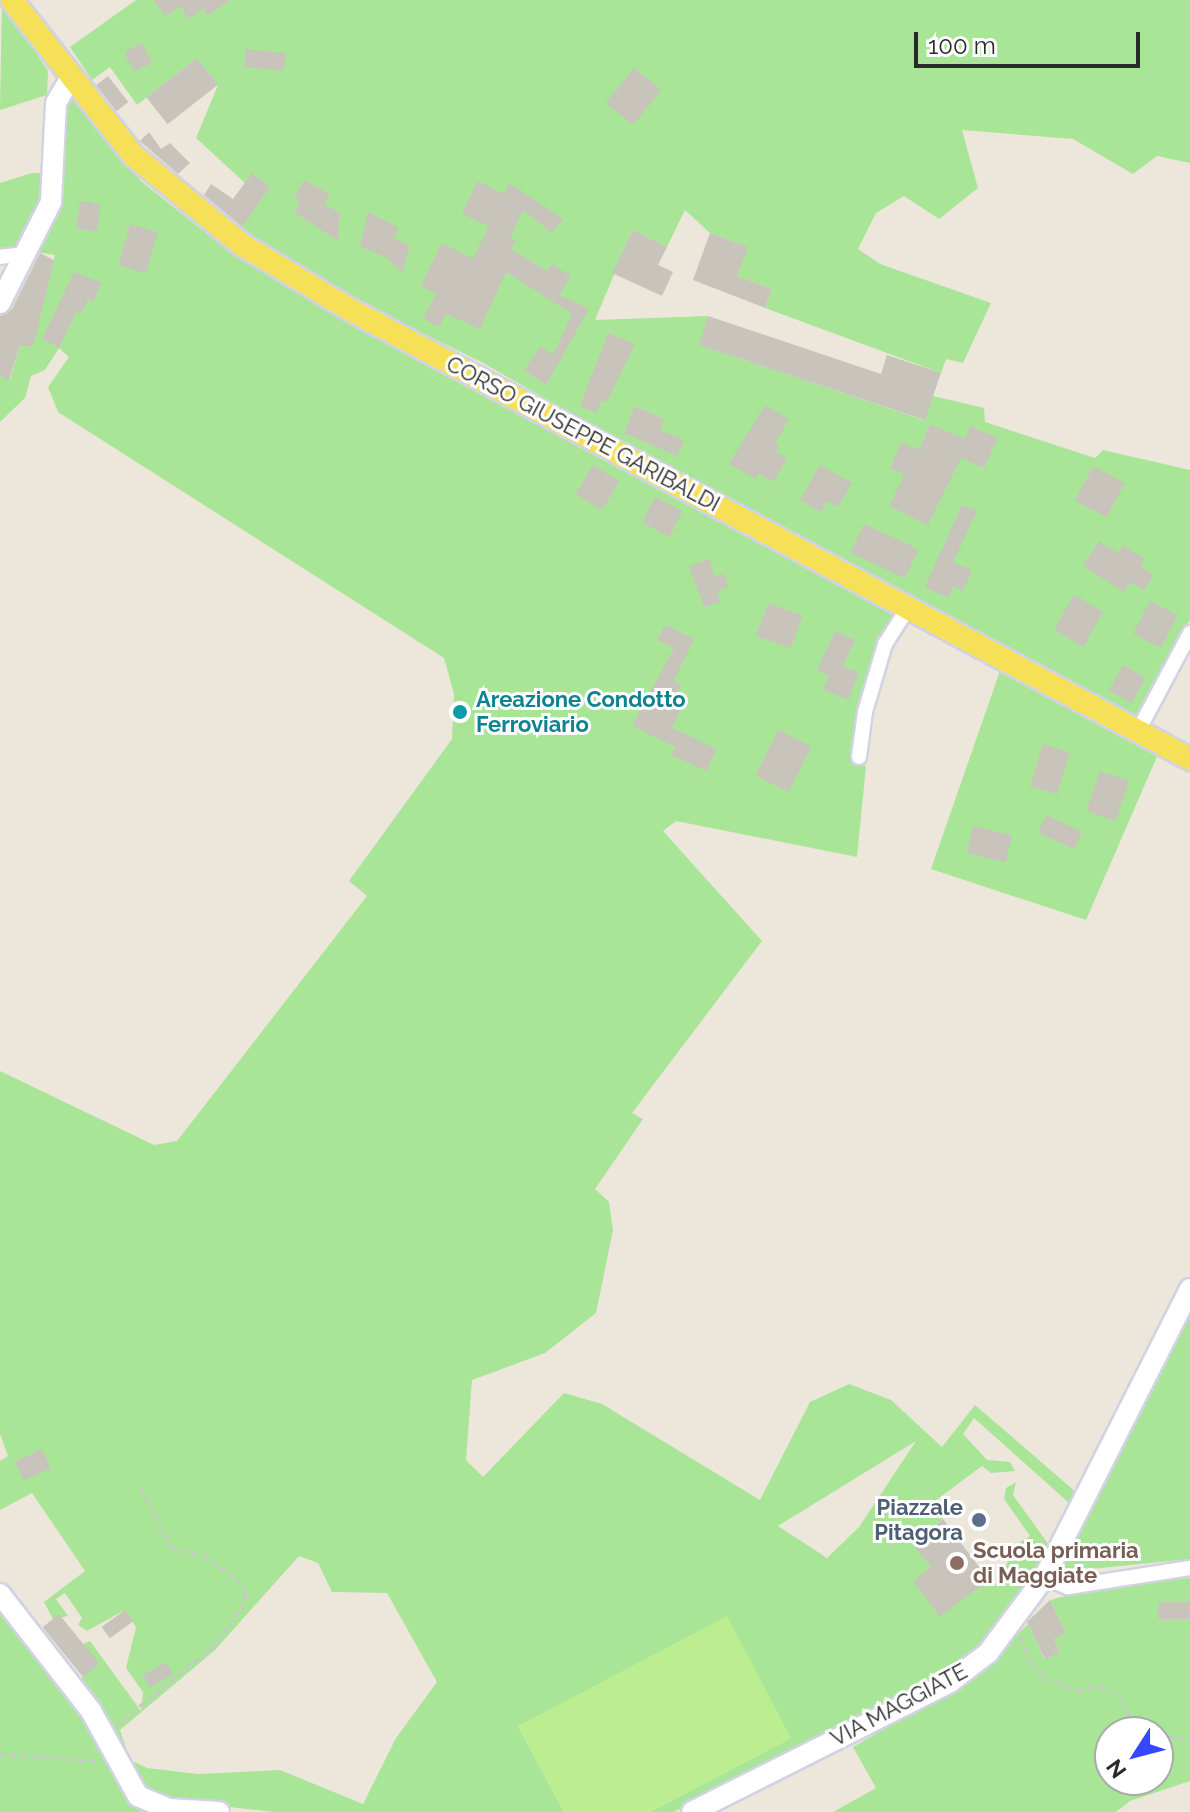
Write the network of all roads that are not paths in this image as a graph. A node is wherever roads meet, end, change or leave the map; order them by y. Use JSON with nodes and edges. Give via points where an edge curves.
{"nodes":[{"id":1,"x":12,"y":0,"type":"edge"},
{"id":2,"x":70,"y":79,"type":"junction"},
{"id":3,"x":25,"y":254,"type":"junction"},
{"id":4,"x":0,"y":257,"type":"edge"},
{"id":5,"x":0,"y":303,"type":"edge"},
{"id":6,"x":908,"y":608,"type":"junction"},
{"id":7,"x":1190,"y":633,"type":"edge"},
{"id":8,"x":1138,"y":731,"type":"junction"},
{"id":9,"x":859,"y":757,"type":"dead end"},
{"id":10,"x":1190,"y":759,"type":"edge"},
{"id":11,"x":1190,"y":1289,"type":"edge"},
{"id":12,"x":1190,"y":1568,"type":"edge"},
{"id":13,"x":1044,"y":1578,"type":"junction"},
{"id":14,"x":0,"y":1594,"type":"edge"},
{"id":15,"x":170,"y":1810,"type":"edge"},
{"id":16,"x":219,"y":1812,"type":"edge"},
{"id":17,"x":692,"y":1812,"type":"edge"}],
"edges":[{"from":1,"to":2,"type":"main road","name":"CORSO GIUSEPPE GARIBALDI"},
{"from":2,"to":3,"type":"street","via":[[56,103],[51,202]]},
{"from":2,"to":6,"type":"main road","name":"CORSO GIUSEPPE GARIBALDI","via":[[134,156],[241,244],[351,310]]},
{"from":3,"to":4,"type":"street"},
{"from":3,"to":5,"type":"street"},
{"from":6,"to":8,"type":"main road","name":"CORSO GIUSEPPE GARIBALDI"},
{"from":6,"to":9,"type":"street","via":[[885,644],[865,712]]},
{"from":7,"to":8,"type":"street"},
{"from":8,"to":10,"type":"main road","name":"CORSO GIUSEPPE GARIBALDI"},
{"from":11,"to":13,"type":"street","name":"VIA MAGGIATE"},
{"from":12,"to":13,"type":"street","via":[[1068,1587]]},
{"from":13,"to":17,"type":"street","name":"VIA MAGGIATE","via":[[988,1653],[950,1682]]},
{"from":14,"to":15,"type":"street","via":[[104,1734],[138,1796]]},
{"from":15,"to":16,"type":"street"}]}
